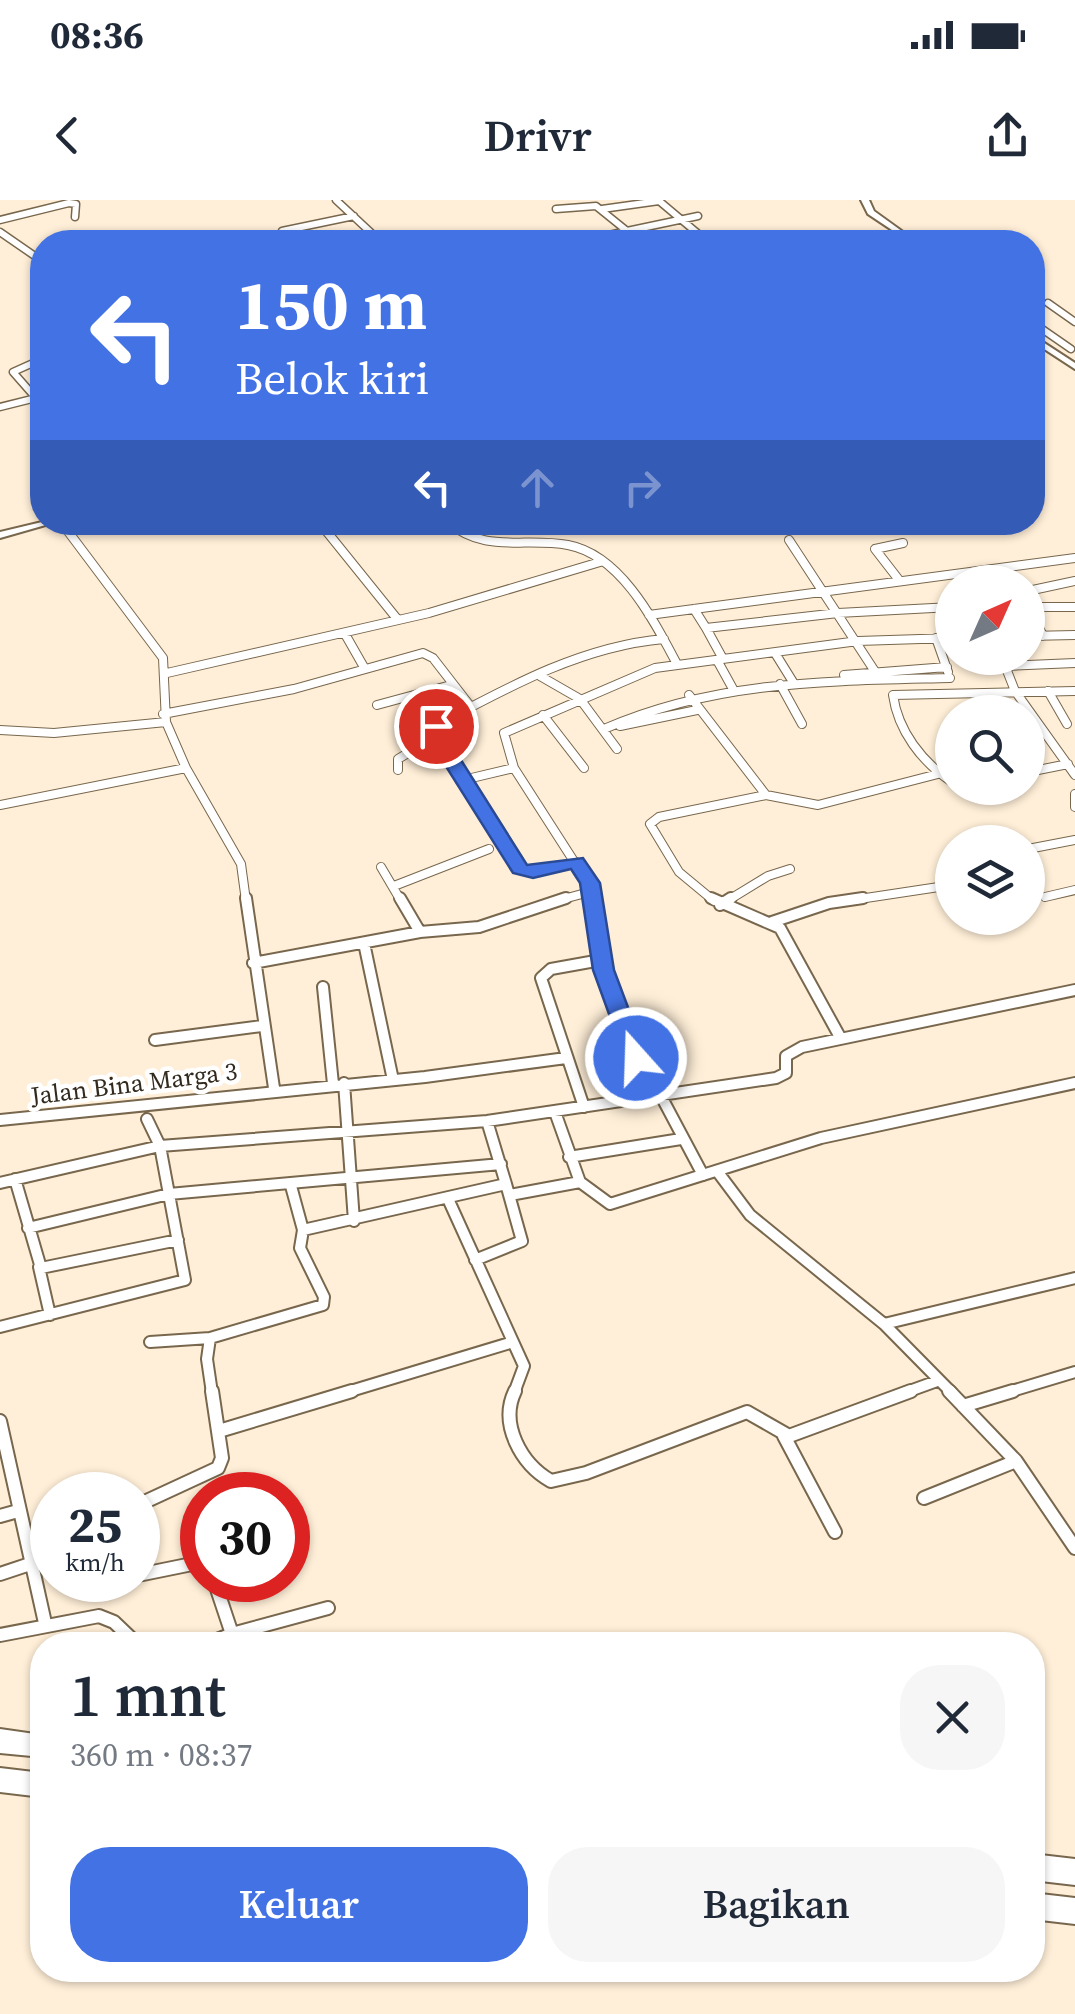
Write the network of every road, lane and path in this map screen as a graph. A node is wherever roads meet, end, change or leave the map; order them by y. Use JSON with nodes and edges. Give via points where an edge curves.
{"nodes":[{"id":1,"x":336,"y":200,"type":"edge"},
{"id":2,"x":658,"y":200,"type":"edge"},
{"id":3,"x":865,"y":200,"type":"edge"},
{"id":4,"x":556,"y":209,"type":"dead end"},
{"id":5,"x":602,"y":209,"type":"junction"},
{"id":6,"x":75,"y":216,"type":"dead end"},
{"id":7,"x":354,"y":216,"type":"junction"},
{"id":8,"x":698,"y":216,"type":"dead end"},
{"id":9,"x":682,"y":219,"type":"junction"},
{"id":10,"x":0,"y":220,"type":"edge"},
{"id":11,"x":282,"y":230,"type":"dead end"},
{"id":12,"x":369,"y":230,"type":"edge"},
{"id":13,"x":626,"y":230,"type":"edge"},
{"id":14,"x":632,"y":230,"type":"edge"},
{"id":15,"x":694,"y":230,"type":"edge"},
{"id":16,"x":897,"y":230,"type":"edge"},
{"id":17,"x":0,"y":232,"type":"edge"},
{"id":18,"x":30,"y":253,"type":"edge"},
{"id":19,"x":1048,"y":303,"type":"dead end"},
{"id":20,"x":1072,"y":325,"type":"edge"},
{"id":21,"x":1045,"y":330,"type":"edge"},
{"id":22,"x":1045,"y":346,"type":"edge"},
{"id":23,"x":1073,"y":348,"type":"edge"},
{"id":24,"x":1054,"y":352,"type":"junction"},
{"id":25,"x":30,"y":364,"type":"edge"},
{"id":26,"x":1075,"y":367,"type":"edge"},
{"id":27,"x":30,"y":391,"type":"edge"},
{"id":28,"x":30,"y":402,"type":"edge"},
{"id":29,"x":0,"y":407,"type":"edge"},
{"id":30,"x":30,"y":528,"type":"edge"},
{"id":31,"x":0,"y":535,"type":"edge"},
{"id":32,"x":70,"y":535,"type":"edge"},
{"id":33,"x":329,"y":535,"type":"edge"},
{"id":34,"x":465,"y":535,"type":"edge"},
{"id":35,"x":789,"y":540,"type":"dead end"},
{"id":36,"x":903,"y":543,"type":"dead end"},
{"id":37,"x":1075,"y":558,"type":"edge"},
{"id":38,"x":1064,"y":559,"type":"junction"},
{"id":39,"x":600,"y":562,"type":"junction"},
{"id":40,"x":1021,"y":565,"type":"edge"},
{"id":41,"x":1075,"y":569,"type":"edge"},
{"id":42,"x":935,"y":576,"type":"edge"},
{"id":43,"x":899,"y":580,"type":"junction"},
{"id":44,"x":1075,"y":581,"type":"edge"},
{"id":45,"x":1045,"y":587,"type":"edge"},
{"id":46,"x":825,"y":590,"type":"junction"},
{"id":47,"x":1045,"y":606,"type":"edge"},
{"id":48,"x":694,"y":608,"type":"junction"},
{"id":49,"x":935,"y":608,"type":"edge"},
{"id":50,"x":1075,"y":608,"type":"edge"},
{"id":51,"x":838,"y":613,"type":"junction"},
{"id":52,"x":650,"y":615,"type":"junction"},
{"id":53,"x":398,"y":620,"type":"junction"},
{"id":54,"x":706,"y":628,"type":"junction"},
{"id":55,"x":345,"y":634,"type":"junction"},
{"id":56,"x":1075,"y":635,"type":"edge"},
{"id":57,"x":1045,"y":636,"type":"edge"},
{"id":58,"x":664,"y":638,"type":"junction"},
{"id":59,"x":935,"y":638,"type":"edge"},
{"id":60,"x":858,"y":641,"type":"junction"},
{"id":61,"x":775,"y":653,"type":"junction"},
{"id":62,"x":720,"y":659,"type":"junction"},
{"id":63,"x":1045,"y":663,"type":"edge"},
{"id":64,"x":1075,"y":663,"type":"edge"},
{"id":65,"x":677,"y":664,"type":"junction"},
{"id":66,"x":935,"y":668,"type":"edge"},
{"id":67,"x":365,"y":669,"type":"junction"},
{"id":68,"x":874,"y":670,"type":"junction"},
{"id":69,"x":166,"y":674,"type":"junction"},
{"id":70,"x":949,"y":675,"type":"edge"},
{"id":71,"x":1009,"y":675,"type":"edge"},
{"id":72,"x":540,"y":676,"type":"junction"},
{"id":73,"x":950,"y":678,"type":"junction"},
{"id":74,"x":816,"y":680,"type":"junction"},
{"id":75,"x":794,"y":682,"type":"junction"},
{"id":76,"x":780,"y":684,"type":"junction"},
{"id":77,"x":451,"y":685,"type":"junction"},
{"id":78,"x":732,"y":688,"type":"junction"},
{"id":79,"x":1075,"y":690,"type":"edge"},
{"id":80,"x":1048,"y":691,"type":"junction"},
{"id":81,"x":956,"y":692,"type":"junction"},
{"id":82,"x":1016,"y":692,"type":"junction"},
{"id":83,"x":689,"y":694,"type":"junction"},
{"id":84,"x":580,"y":698,"type":"junction"},
{"id":85,"x":377,"y":705,"type":"dead end"},
{"id":86,"x":471,"y":707,"type":"junction"},
{"id":87,"x":697,"y":710,"type":"junction"},
{"id":88,"x":543,"y":715,"type":"junction"},
{"id":89,"x":165,"y":718,"type":"junction"},
{"id":90,"x":802,"y":724,"type":"dead end"},
{"id":91,"x":1067,"y":724,"type":"dead end"},
{"id":92,"x":604,"y":729,"type":"junction"},
{"id":93,"x":0,"y":730,"type":"edge"},
{"id":94,"x":436,"y":736,"type":"junction"},
{"id":95,"x":617,"y":749,"type":"dead end"},
{"id":96,"x":1068,"y":764,"type":"junction"},
{"id":97,"x":186,"y":768,"type":"junction"},
{"id":98,"x":514,"y":768,"type":"junction"},
{"id":99,"x":584,"y":768,"type":"dead end"},
{"id":100,"x":1045,"y":769,"type":"edge"},
{"id":101,"x":398,"y":770,"type":"dead end"},
{"id":102,"x":935,"y":770,"type":"edge"},
{"id":103,"x":1075,"y":774,"type":"edge"},
{"id":104,"x":935,"y":775,"type":"edge"},
{"id":105,"x":463,"y":780,"type":"junction"},
{"id":106,"x":1075,"y":794,"type":"edge"},
{"id":107,"x":766,"y":795,"type":"junction"},
{"id":108,"x":0,"y":805,"type":"edge"},
{"id":109,"x":1075,"y":807,"type":"edge"},
{"id":110,"x":1075,"y":840,"type":"edge"},
{"id":111,"x":1045,"y":846,"type":"edge"},
{"id":112,"x":489,"y":849,"type":"dead end"},
{"id":113,"x":576,"y":862,"type":"junction"},
{"id":114,"x":381,"y":867,"type":"dead end"},
{"id":115,"x":790,"y":869,"type":"dead end"},
{"id":116,"x":394,"y":886,"type":"junction"},
{"id":117,"x":935,"y":888,"type":"edge"},
{"id":118,"x":594,"y":890,"type":"junction"},
{"id":119,"x":1075,"y":890,"type":"edge"},
{"id":120,"x":1045,"y":897,"type":"dead end"},
{"id":121,"x":720,"y":905,"type":"junction"},
{"id":122,"x":772,"y":922,"type":"junction"},
{"id":123,"x":420,"y":932,"type":"junction"},
{"id":124,"x":364,"y":944,"type":"junction"},
{"id":125,"x":601,"y":960,"type":"junction"},
{"id":126,"x":254,"y":963,"type":"junction"},
{"id":127,"x":323,"y":986,"type":"dead end"},
{"id":128,"x":1075,"y":990,"type":"edge"},
{"id":129,"x":262,"y":1026,"type":"junction"},
{"id":130,"x":840,"y":1036,"type":"junction"},
{"id":131,"x":155,"y":1040,"type":"dead end"},
{"id":132,"x":566,"y":1058,"type":"junction"},
{"id":133,"x":393,"y":1080,"type":"junction"},
{"id":134,"x":1075,"y":1082,"type":"edge"},
{"id":135,"x":339,"y":1084,"type":"junction"},
{"id":136,"x":274,"y":1088,"type":"junction"},
{"id":137,"x":656,"y":1096,"type":"junction"},
{"id":138,"x":584,"y":1108,"type":"junction"},
{"id":139,"x":555,"y":1112,"type":"junction"},
{"id":140,"x":148,"y":1118,"type":"dead end"},
{"id":141,"x":0,"y":1120,"type":"edge"},
{"id":142,"x":487,"y":1121,"type":"junction"},
{"id":143,"x":346,"y":1130,"type":"junction"},
{"id":144,"x":681,"y":1139,"type":"junction"},
{"id":145,"x":160,"y":1146,"type":"junction"},
{"id":146,"x":570,"y":1157,"type":"junction"},
{"id":147,"x":501,"y":1164,"type":"junction"},
{"id":148,"x":718,"y":1171,"type":"junction"},
{"id":149,"x":703,"y":1175,"type":"junction"},
{"id":150,"x":347,"y":1178,"type":"junction"},
{"id":151,"x":15,"y":1179,"type":"junction"},
{"id":152,"x":580,"y":1182,"type":"junction"},
{"id":153,"x":0,"y":1183,"type":"edge"},
{"id":154,"x":291,"y":1186,"type":"junction"},
{"id":155,"x":508,"y":1190,"type":"junction"},
{"id":156,"x":170,"y":1194,"type":"junction"},
{"id":157,"x":449,"y":1200,"type":"junction"},
{"id":158,"x":354,"y":1221,"type":"junction"},
{"id":159,"x":28,"y":1228,"type":"junction"},
{"id":160,"x":303,"y":1230,"type":"junction"},
{"id":161,"x":178,"y":1240,"type":"junction"},
{"id":162,"x":475,"y":1260,"type":"junction"},
{"id":163,"x":39,"y":1267,"type":"junction"},
{"id":164,"x":1075,"y":1278,"type":"edge"},
{"id":165,"x":50,"y":1315,"type":"junction"},
{"id":166,"x":884,"y":1324,"type":"junction"},
{"id":167,"x":0,"y":1327,"type":"edge"},
{"id":168,"x":210,"y":1338,"type":"junction"},
{"id":169,"x":150,"y":1342,"type":"dead end"},
{"id":170,"x":513,"y":1342,"type":"junction"},
{"id":171,"x":1075,"y":1372,"type":"edge"},
{"id":172,"x":938,"y":1381,"type":"junction"},
{"id":173,"x":963,"y":1406,"type":"junction"},
{"id":174,"x":0,"y":1421,"type":"edge"},
{"id":175,"x":219,"y":1431,"type":"junction"},
{"id":176,"x":784,"y":1436,"type":"junction"},
{"id":177,"x":1016,"y":1461,"type":"junction"},
{"id":178,"x":160,"y":1494,"type":"edge"},
{"id":179,"x":924,"y":1498,"type":"dead end"},
{"id":180,"x":18,"y":1511,"type":"junction"},
{"id":181,"x":0,"y":1516,"type":"edge"},
{"id":182,"x":835,"y":1532,"type":"dead end"},
{"id":183,"x":1075,"y":1548,"type":"edge"},
{"id":184,"x":30,"y":1556,"type":"edge"},
{"id":185,"x":30,"y":1565,"type":"edge"},
{"id":186,"x":0,"y":1574,"type":"edge"},
{"id":187,"x":40,"y":1602,"type":"edge"},
{"id":188,"x":221,"y":1602,"type":"edge"},
{"id":189,"x":328,"y":1608,"type":"dead end"},
{"id":190,"x":45,"y":1623,"type":"junction"},
{"id":191,"x":124,"y":1632,"type":"edge"},
{"id":192,"x":231,"y":1632,"type":"edge"},
{"id":193,"x":239,"y":1632,"type":"edge"},
{"id":194,"x":0,"y":1635,"type":"edge"},
{"id":195,"x":0,"y":1741,"type":"edge"},
{"id":196,"x":30,"y":1745,"type":"edge"},
{"id":197,"x":0,"y":1780,"type":"edge"},
{"id":198,"x":30,"y":1784,"type":"edge"},
{"id":199,"x":1045,"y":1869,"type":"edge"},
{"id":200,"x":1075,"y":1872,"type":"edge"},
{"id":201,"x":1045,"y":1908,"type":"edge"},
{"id":202,"x":1075,"y":1911,"type":"edge"}],
"edges":[{"from":1,"to":7,"type":"street"},
{"from":2,"to":5,"type":"street"},
{"from":2,"to":9,"type":"street"},
{"from":3,"to":16,"type":"street"},
{"from":4,"to":5,"type":"street"},
{"from":5,"to":13,"type":"street"},
{"from":6,"to":10,"type":"street","via":[[76,204],[69,202]]},
{"from":7,"to":11,"type":"street"},
{"from":7,"to":12,"type":"street"},
{"from":8,"to":9,"type":"street"},
{"from":9,"to":14,"type":"street"},
{"from":9,"to":15,"type":"street"},
{"from":17,"to":18,"type":"street"},
{"from":19,"to":20,"type":"street"},
{"from":21,"to":23,"type":"street"},
{"from":22,"to":24,"type":"street"},
{"from":23,"to":24,"type":"street"},
{"from":24,"to":26,"type":"street"},
{"from":25,"to":27,"type":"street","via":[[12,372]]},
{"from":28,"to":29,"type":"street"},
{"from":30,"to":31,"type":"street"},
{"from":32,"to":69,"type":"street","via":[[155,644]]},
{"from":33,"to":53,"type":"street"},
{"from":34,"to":39,"type":"street","via":[[488,544],[572,546]]},
{"from":35,"to":46,"type":"street"},
{"from":36,"to":43,"type":"street","via":[[875,549]]},
{"from":37,"to":38,"type":"street"},
{"from":38,"to":40,"type":"street"},
{"from":38,"to":41,"type":"street"},
{"from":39,"to":52,"type":"street"},
{"from":39,"to":53,"type":"street"},
{"from":42,"to":43,"type":"street"},
{"from":43,"to":46,"type":"street"},
{"from":44,"to":45,"type":"street"},
{"from":46,"to":48,"type":"street"},
{"from":46,"to":51,"type":"street"},
{"from":47,"to":50,"type":"street"},
{"from":48,"to":52,"type":"street"},
{"from":48,"to":54,"type":"street"},
{"from":49,"to":51,"type":"street"},
{"from":51,"to":54,"type":"street"},
{"from":51,"to":60,"type":"street"},
{"from":52,"to":58,"type":"street"},
{"from":53,"to":55,"type":"street"},
{"from":54,"to":62,"type":"street"},
{"from":55,"to":67,"type":"street"},
{"from":55,"to":69,"type":"street"},
{"from":56,"to":57,"type":"street"},
{"from":58,"to":65,"type":"street"},
{"from":58,"to":72,"type":"street","via":[[623,642]]},
{"from":59,"to":60,"type":"street"},
{"from":60,"to":61,"type":"street"},
{"from":60,"to":68,"type":"street"},
{"from":61,"to":62,"type":"street"},
{"from":61,"to":75,"type":"street"},
{"from":62,"to":65,"type":"street"},
{"from":62,"to":78,"type":"street"},
{"from":63,"to":64,"type":"street"},
{"from":65,"to":84,"type":"street"},
{"from":66,"to":68,"type":"street"},
{"from":67,"to":77,"type":"street","via":[[426,653]]},
{"from":67,"to":89,"type":"street"},
{"from":68,"to":74,"type":"street"},
{"from":69,"to":89,"type":"street"},
{"from":70,"to":73,"type":"street"},
{"from":71,"to":82,"type":"street"},
{"from":72,"to":84,"type":"street"},
{"from":72,"to":86,"type":"street"},
{"from":73,"to":74,"type":"street"},
{"from":73,"to":81,"type":"street"},
{"from":74,"to":75,"type":"street"},
{"from":75,"to":76,"type":"street"},
{"from":76,"to":78,"type":"street"},
{"from":76,"to":90,"type":"street"},
{"from":77,"to":85,"type":"street"},
{"from":77,"to":86,"type":"street"},
{"from":78,"to":83,"type":"street"},
{"from":79,"to":80,"type":"street"},
{"from":80,"to":82,"type":"street"},
{"from":80,"to":91,"type":"street"},
{"from":81,"to":82,"type":"street"},
{"from":81,"to":102,"type":"street","via":[[891,698],[904,730]]},
{"from":82,"to":96,"type":"street"},
{"from":83,"to":87,"type":"street"},
{"from":83,"to":92,"type":"street"},
{"from":84,"to":88,"type":"street"},
{"from":84,"to":92,"type":"street"},
{"from":86,"to":94,"type":"street","via":[[436,726]]},
{"from":87,"to":92,"type":"street"},
{"from":87,"to":107,"type":"street"},
{"from":88,"to":98,"type":"street","via":[[504,734]]},
{"from":88,"to":99,"type":"street"},
{"from":89,"to":93,"type":"street","via":[[54,733]]},
{"from":89,"to":97,"type":"street"},
{"from":92,"to":95,"type":"street"},
{"from":94,"to":101,"type":"street","via":[[398,758]]},
{"from":94,"to":105,"type":"street"},
{"from":96,"to":100,"type":"street"},
{"from":96,"to":103,"type":"street"},
{"from":97,"to":108,"type":"street"},
{"from":97,"to":126,"type":"street","via":[[241,864]]},
{"from":98,"to":105,"type":"street"},
{"from":98,"to":113,"type":"street"},
{"from":104,"to":107,"type":"street","via":[[818,804]]},
{"from":105,"to":113,"type":"street","via":[[520,869]]},
{"from":106,"to":109,"type":"street"},
{"from":107,"to":121,"type":"street","via":[[650,824],[679,872]]},
{"from":110,"to":111,"type":"street"},
{"from":112,"to":116,"type":"street"},
{"from":113,"to":118,"type":"street"},
{"from":114,"to":116,"type":"street"},
{"from":115,"to":121,"type":"street"},
{"from":116,"to":123,"type":"street"},
{"from":117,"to":122,"type":"street","via":[[841,900]]},
{"from":118,"to":123,"type":"street","via":[[479,927]]},
{"from":118,"to":125,"type":"street"},
{"from":119,"to":120,"type":"street"},
{"from":121,"to":122,"type":"street"},
{"from":122,"to":130,"type":"street"},
{"from":123,"to":124,"type":"street"},
{"from":124,"to":126,"type":"street"},
{"from":124,"to":133,"type":"street"},
{"from":125,"to":132,"type":"street","via":[[540,978]]},
{"from":125,"to":137,"type":"street"},
{"from":126,"to":129,"type":"street"},
{"from":127,"to":135,"type":"street"},
{"from":128,"to":130,"type":"street"},
{"from":129,"to":131,"type":"street"},
{"from":129,"to":136,"type":"street"},
{"from":130,"to":137,"type":"street","via":[[792,1051],[780,1077]]},
{"from":132,"to":133,"type":"street","name":"Jalan Bina Marga 3"},
{"from":132,"to":138,"type":"street"},
{"from":133,"to":135,"type":"street","name":"Jalan Bina Marga 3"},
{"from":134,"to":148,"type":"street","via":[[877,1124]]},
{"from":135,"to":136,"type":"street","name":"Jalan Bina Marga 3"},
{"from":135,"to":143,"type":"street"},
{"from":136,"to":141,"type":"street","name":"Jalan Bina Marga 3"},
{"from":137,"to":138,"type":"street"},
{"from":137,"to":144,"type":"street"},
{"from":138,"to":139,"type":"street"},
{"from":139,"to":142,"type":"street"},
{"from":139,"to":146,"type":"street"},
{"from":140,"to":145,"type":"street"},
{"from":142,"to":143,"type":"street"},
{"from":142,"to":147,"type":"street"},
{"from":143,"to":145,"type":"street"},
{"from":143,"to":150,"type":"street"},
{"from":144,"to":146,"type":"street"},
{"from":144,"to":149,"type":"street"},
{"from":145,"to":151,"type":"street"},
{"from":145,"to":156,"type":"street"},
{"from":146,"to":152,"type":"street"},
{"from":147,"to":150,"type":"street"},
{"from":147,"to":155,"type":"street"},
{"from":148,"to":149,"type":"street"},
{"from":148,"to":166,"type":"street","via":[[750,1215]]},
{"from":149,"to":152,"type":"street","via":[[610,1204]]},
{"from":150,"to":154,"type":"street"},
{"from":150,"to":158,"type":"street"},
{"from":151,"to":153,"type":"street"},
{"from":151,"to":159,"type":"street"},
{"from":152,"to":155,"type":"street"},
{"from":154,"to":156,"type":"street"},
{"from":154,"to":160,"type":"street"},
{"from":155,"to":157,"type":"street"},
{"from":155,"to":162,"type":"street","via":[[522,1241]]},
{"from":156,"to":159,"type":"street"},
{"from":156,"to":161,"type":"street"},
{"from":157,"to":158,"type":"street"},
{"from":157,"to":162,"type":"street"},
{"from":158,"to":160,"type":"street"},
{"from":159,"to":163,"type":"street"},
{"from":160,"to":168,"type":"street","via":[[300,1248],[324,1305]]},
{"from":161,"to":163,"type":"street"},
{"from":161,"to":165,"type":"street","via":[[186,1276],[179,1284]]},
{"from":162,"to":170,"type":"street"},
{"from":163,"to":165,"type":"street"},
{"from":164,"to":166,"type":"street"},
{"from":165,"to":167,"type":"street"},
{"from":166,"to":172,"type":"street"},
{"from":168,"to":169,"type":"street"},
{"from":168,"to":175,"type":"street","via":[[206,1359]]},
{"from":170,"to":175,"type":"street"},
{"from":170,"to":176,"type":"street","via":[[524,1376],[508,1420],[533,1469],[552,1481],[747,1412]]},
{"from":171,"to":173,"type":"street"},
{"from":172,"to":173,"type":"street"},
{"from":172,"to":176,"type":"street"},
{"from":173,"to":177,"type":"street"},
{"from":174,"to":180,"type":"street"},
{"from":175,"to":178,"type":"street","via":[[218,1468]]},
{"from":176,"to":182,"type":"street"},
{"from":177,"to":179,"type":"street"},
{"from":177,"to":183,"type":"street"},
{"from":180,"to":181,"type":"street"},
{"from":180,"to":184,"type":"street"},
{"from":185,"to":186,"type":"street"},
{"from":187,"to":190,"type":"street"},
{"from":188,"to":192,"type":"street"},
{"from":189,"to":193,"type":"street"},
{"from":190,"to":191,"type":"street","via":[[99,1616]]},
{"from":190,"to":194,"type":"street"},
{"from":195,"to":196,"type":"highway"},
{"from":197,"to":198,"type":"highway"},
{"from":199,"to":200,"type":"highway"},
{"from":201,"to":202,"type":"highway"}]}
